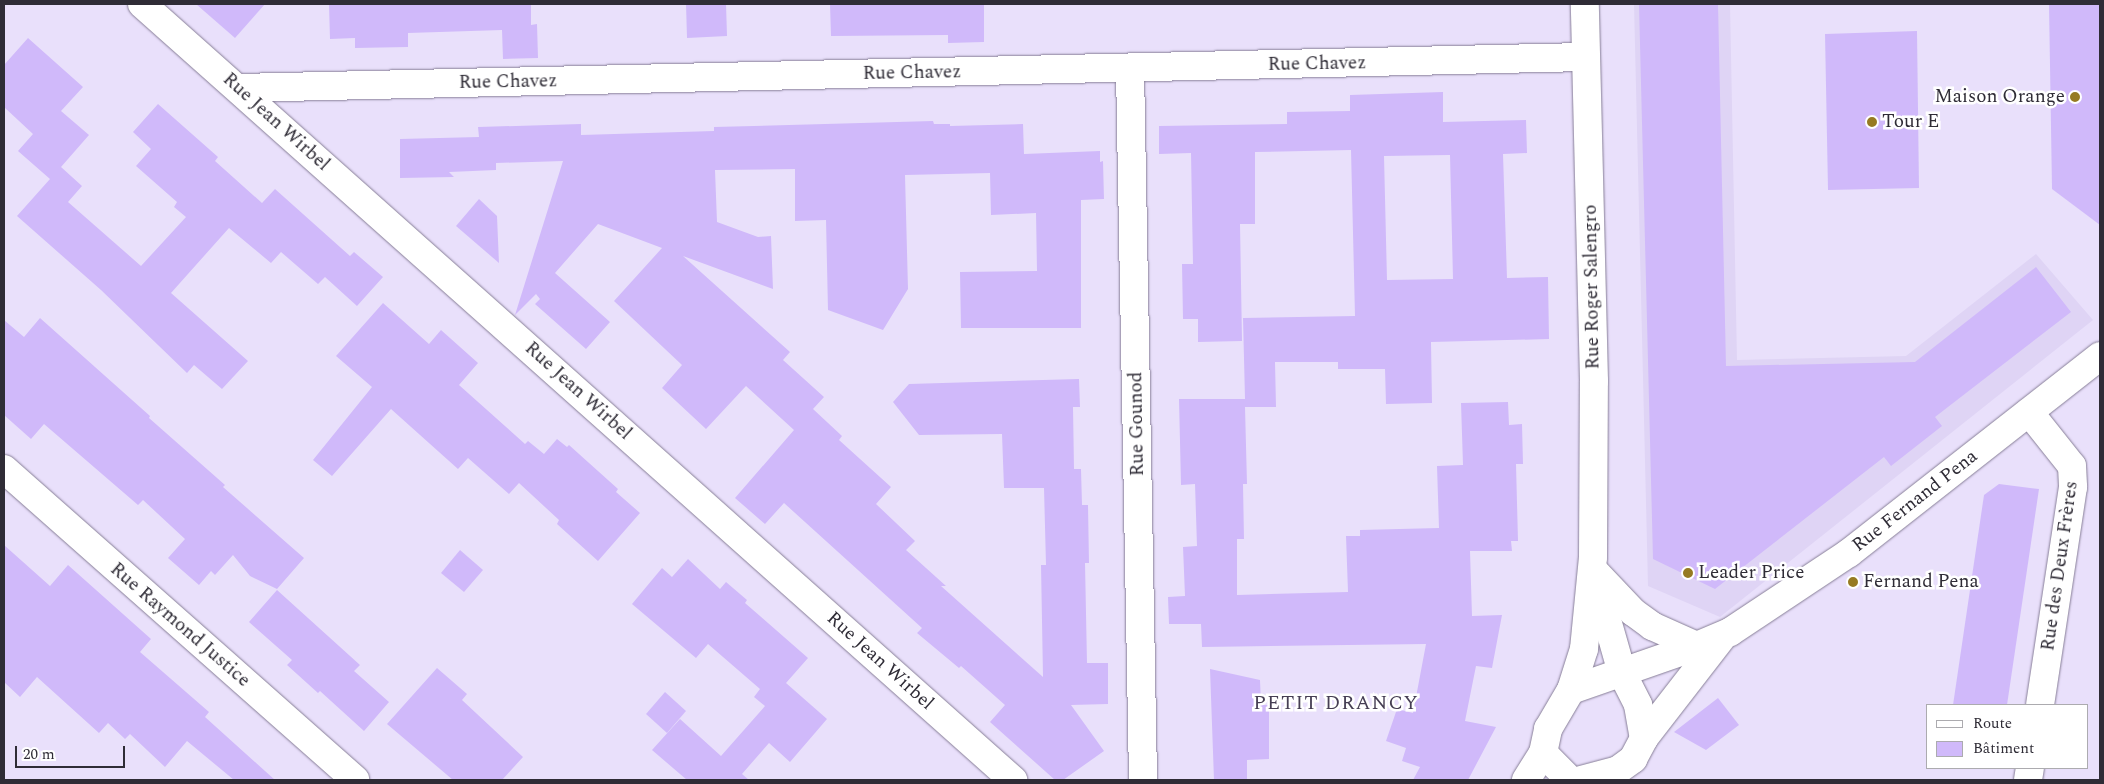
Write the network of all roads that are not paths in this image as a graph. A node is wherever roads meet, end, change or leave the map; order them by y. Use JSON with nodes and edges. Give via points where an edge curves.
{"nodes":[{"id":1,"x":142,"y":4,"type":"edge"},
{"id":2,"x":1585,"y":4,"type":"edge"},
{"id":3,"x":1586,"y":57,"type":"junction"},
{"id":4,"x":1130,"y":68,"type":"junction"},
{"id":5,"x":238,"y":88,"type":"junction"},
{"id":6,"x":2100,"y":356,"type":"edge"},
{"id":7,"x":2029,"y":412,"type":"junction"},
{"id":8,"x":4,"y":469,"type":"edge"},
{"id":9,"x":1593,"y":570,"type":"junction"},
{"id":10,"x":1723,"y":636,"type":"junction"},
{"id":11,"x":1697,"y":646,"type":"junction"},
{"id":12,"x":1622,"y":673,"type":"junction"},
{"id":13,"x":1571,"y":690,"type":"junction"},
{"id":14,"x":2040,"y":704,"type":"edge"},
{"id":15,"x":1644,"y":738,"type":"junction"},
{"id":16,"x":1543,"y":752,"type":"junction"},
{"id":17,"x":1616,"y":775,"type":"edge"},
{"id":18,"x":356,"y":780,"type":"edge"},
{"id":19,"x":1013,"y":780,"type":"edge"},
{"id":20,"x":1143,"y":780,"type":"edge"},
{"id":21,"x":1526,"y":780,"type":"edge"},
{"id":22,"x":1570,"y":780,"type":"edge"},
{"id":23,"x":1581,"y":780,"type":"edge"}],
"edges":[{"from":1,"to":5,"type":"street","name":"Rue Jean Wirbel"},
{"from":2,"to":3,"type":"street","name":"Rue Roger Salengro"},
{"from":3,"to":4,"type":"street","name":"Rue Chavez"},
{"from":3,"to":9,"type":"street","name":"Rue Roger Salengro","via":[[1594,381]]},
{"from":4,"to":5,"type":"street","name":"Rue Chavez"},
{"from":4,"to":20,"type":"street","name":"Rue Gounod"},
{"from":5,"to":19,"type":"street","name":"Rue Jean Wirbel"},
{"from":6,"to":7,"type":"street","name":"Rue Fernand Pena"},
{"from":7,"to":10,"type":"street","name":"Rue Fernand Pena","via":[[1849,553]]},
{"from":7,"to":14,"type":"street","name":"Rue des Deux Frères","via":[[2072,466],[2073,487]]},
{"from":8,"to":18,"type":"street","name":"Rue Raymond Justice"},
{"from":9,"to":11,"type":"street","via":[[1632,612],[1652,626]]},
{"from":9,"to":12,"type":"street","name":"Rue Roger Salengro"},
{"from":9,"to":13,"type":"street","name":"Rue Roger Salengro","via":[[1584,649]]},
{"from":10,"to":11,"type":"street","name":"Rue Fernand Pena"},
{"from":10,"to":15,"type":"street","name":"Rue Fernand Pena"},
{"from":11,"to":12,"type":"street","name":"Rue Fernand Pena"},
{"from":12,"to":13,"type":"street","name":"Rue Fernand Pena"},
{"from":12,"to":15,"type":"street","name":"Rue Roger Salengro","via":[[1638,705]]},
{"from":13,"to":16,"type":"street","name":"Rue Roger Salengro","via":[[1548,729]]},
{"from":15,"to":17,"type":"street","name":"Rue Fernand Pena","via":[[1633,759]]},
{"from":16,"to":21,"type":"street"},
{"from":16,"to":22,"type":"street"},
{"from":17,"to":23,"type":"street"}]}
